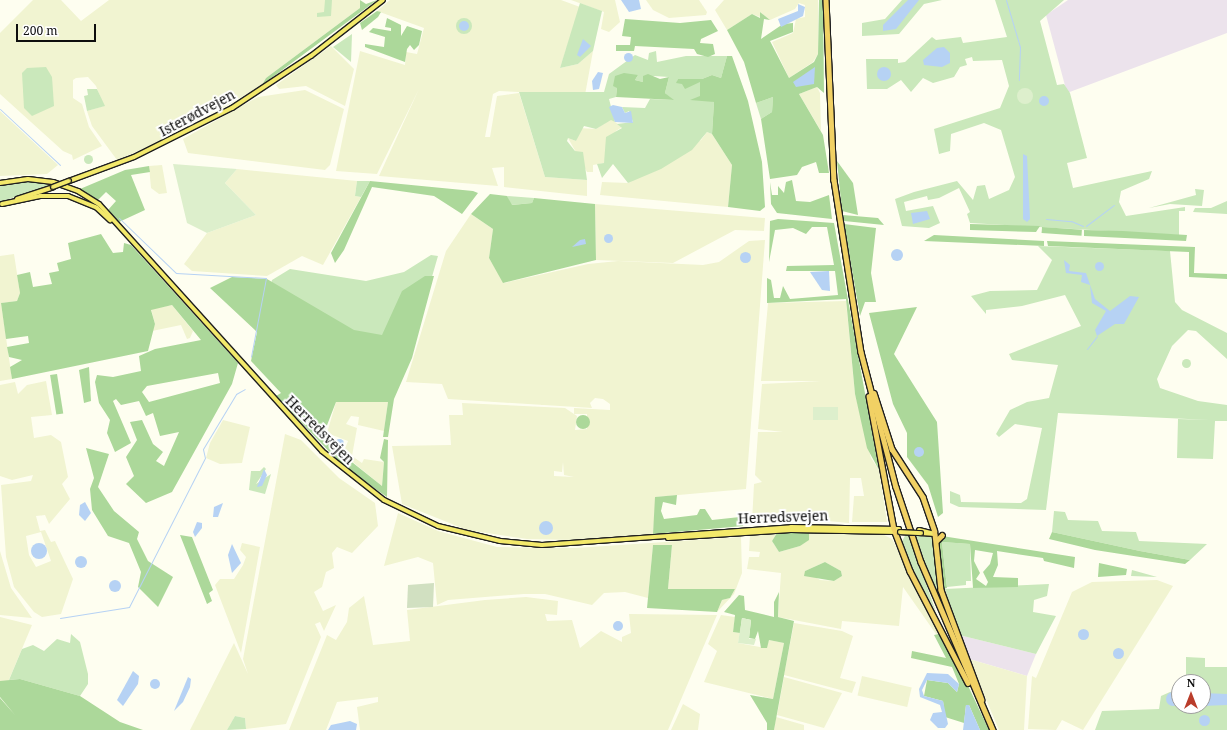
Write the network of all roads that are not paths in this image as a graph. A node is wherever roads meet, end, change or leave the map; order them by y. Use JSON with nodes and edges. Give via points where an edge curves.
{"nodes":[{"id":1,"x":383,"y":0,"type":"edge"},
{"id":2,"x":826,"y":0,"type":"edge"},
{"id":3,"x":0,"y":183,"type":"edge"},
{"id":4,"x":1,"y":204,"type":"edge"},
{"id":5,"x":123,"y":230,"type":"junction"},
{"id":6,"x":861,"y":352,"type":"junction"},
{"id":7,"x":868,"y":381,"type":"junction"},
{"id":8,"x":897,"y":530,"type":"junction"},
{"id":9,"x":935,"y":533,"type":"junction"},
{"id":10,"x":942,"y":535,"type":"dead end"},
{"id":11,"x":936,"y":541,"type":"junction"},
{"id":12,"x":985,"y":714,"type":"junction"},
{"id":13,"x":988,"y":719,"type":"junction"},
{"id":14,"x":993,"y":730,"type":"edge"}],
"edges":[{"from":1,"to":4,"type":"main road","name":"Isterødvejen","bridge":true,"via":[[312,56],[232,108],[134,157]]},
{"from":2,"to":6,"type":"highway","via":[[834,180]]},
{"from":3,"to":5,"type":"main road","via":[[35,180],[68,187],[98,204]]},
{"from":4,"to":5,"type":"main road","via":[[41,196],[68,196],[97,208]]},
{"from":5,"to":8,"type":"main road","name":"Herredsvejen","via":[[310,439],[351,477],[384,500],[438,526],[500,542],[556,545],[791,530]]},
{"from":6,"to":7,"type":"highway"},
{"from":6,"to":9,"type":"highway","via":[[887,438],[923,497]]},
{"from":7,"to":8,"type":"highway"},
{"from":7,"to":12,"type":"highway","via":[[896,487],[921,562]]},
{"from":8,"to":9,"type":"main road","name":"Herredsvejen","bridge":true},
{"from":8,"to":13,"type":"highway","via":[[910,571]]},
{"from":9,"to":11,"type":"highway"},
{"from":10,"to":11,"type":"highway"},
{"from":11,"to":12,"type":"highway","via":[[941,590]]},
{"from":12,"to":13,"type":"highway"},
{"from":13,"to":14,"type":"highway"}]}
